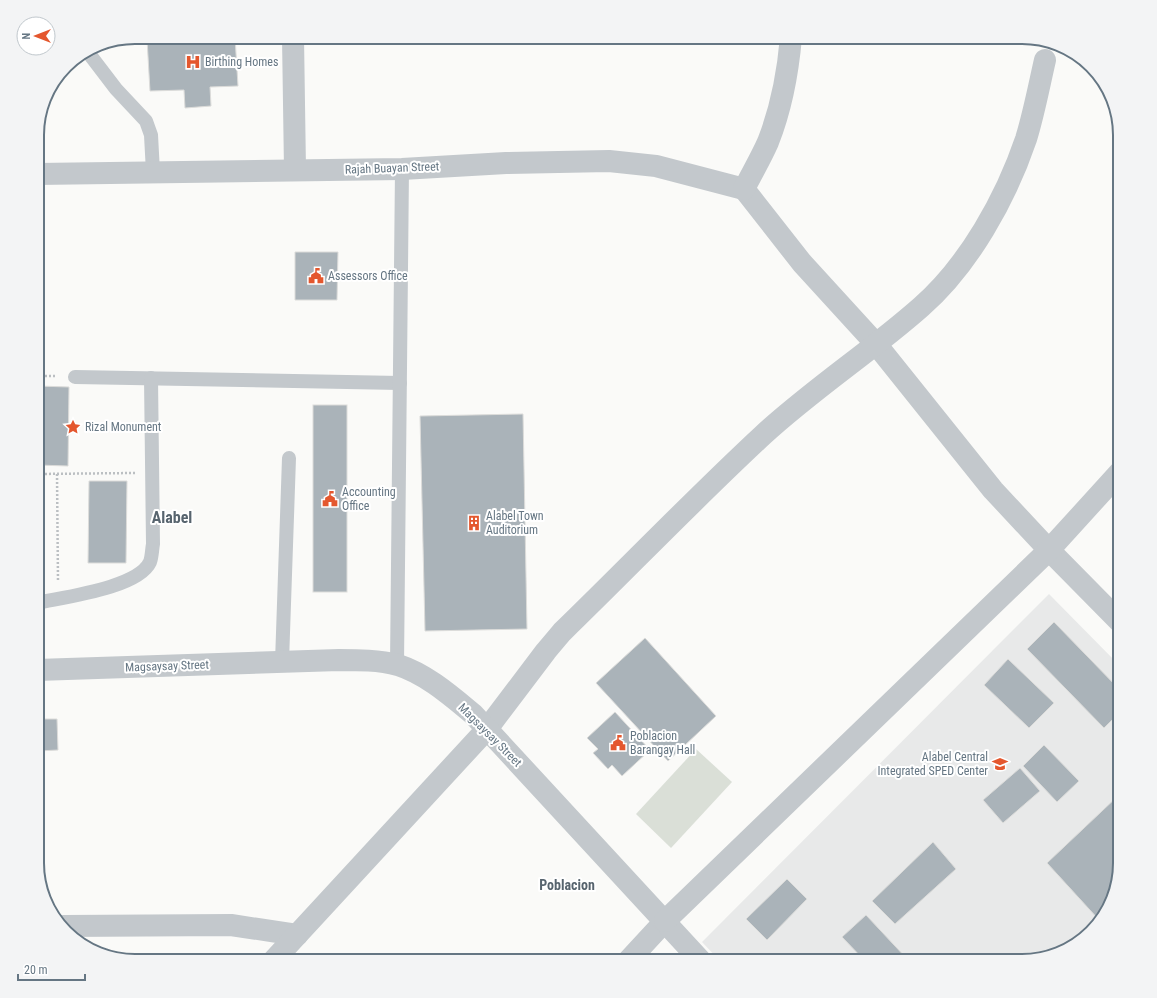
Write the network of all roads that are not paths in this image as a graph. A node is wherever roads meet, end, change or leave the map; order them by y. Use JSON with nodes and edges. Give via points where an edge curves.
{"nodes":[{"id":1,"x":293,"y":44,"type":"edge"},
{"id":2,"x":790,"y":44,"type":"edge"},
{"id":3,"x":90,"y":56,"type":"edge"},
{"id":4,"x":1045,"y":60,"type":"dead end"},
{"id":5,"x":296,"y":170,"type":"junction"},
{"id":6,"x":402,"y":170,"type":"junction"},
{"id":7,"x":153,"y":172,"type":"junction"},
{"id":8,"x":44,"y":174,"type":"edge"},
{"id":9,"x":744,"y":189,"type":"junction"},
{"id":10,"x":876,"y":344,"type":"junction"},
{"id":11,"x":75,"y":377,"type":"dead end"},
{"id":12,"x":152,"y":378,"type":"junction"},
{"id":13,"x":400,"y":382,"type":"junction"},
{"id":14,"x":289,"y":458,"type":"dead end"},
{"id":15,"x":1113,"y":480,"type":"edge"},
{"id":16,"x":1049,"y":550,"type":"junction"},
{"id":17,"x":44,"y":602,"type":"edge"},
{"id":18,"x":1113,"y":615,"type":"edge"},
{"id":19,"x":282,"y":662,"type":"junction"},
{"id":20,"x":397,"y":665,"type":"junction"},
{"id":21,"x":44,"y":670,"type":"edge"},
{"id":22,"x":487,"y":729,"type":"junction"},
{"id":23,"x":665,"y":921,"type":"junction"},
{"id":24,"x":70,"y":926,"type":"edge"},
{"id":25,"x":297,"y":935,"type":"junction"},
{"id":26,"x":279,"y":954,"type":"edge"},
{"id":27,"x":634,"y":954,"type":"edge"},
{"id":28,"x":695,"y":954,"type":"edge"}],
"edges":[{"from":1,"to":5,"type":"street"},
{"from":2,"to":9,"type":"street","via":[[789,63],[768,142]]},
{"from":3,"to":7,"type":"lane","via":[[146,121],[152,135]]},
{"from":4,"to":10,"type":"street","via":[[1026,138],[1006,191],[955,271],[923,306]]},
{"from":5,"to":6,"type":"street","name":"Rajah Buayan Street"},
{"from":5,"to":7,"type":"street","name":"Rajah Buayan Street"},
{"from":6,"to":9,"type":"street","name":"Rajah Buayan Street","via":[[506,163],[609,161],[656,166]]},
{"from":6,"to":13,"type":"lane"},
{"from":7,"to":8,"type":"street","name":"Rajah Buayan Street"},
{"from":9,"to":10,"type":"street","via":[[802,263]]},
{"from":10,"to":16,"type":"street","via":[[993,490]]},
{"from":10,"to":22,"type":"street","via":[[812,393],[763,436],[574,621],[546,651]]},
{"from":11,"to":12,"type":"lane"},
{"from":12,"to":13,"type":"lane"},
{"from":12,"to":17,"type":"lane","via":[[153,544],[150,562],[140,574],[121,584]]},
{"from":13,"to":20,"type":"lane"},
{"from":14,"to":19,"type":"lane"},
{"from":15,"to":16,"type":"street"},
{"from":16,"to":18,"type":"street"},
{"from":16,"to":23,"type":"street"},
{"from":19,"to":20,"type":"street","name":"Magsaysay Street","via":[[339,660]]},
{"from":19,"to":21,"type":"street","name":"Magsaysay Street"},
{"from":20,"to":22,"type":"street","name":"Magsaysay Street","via":[[422,676],[447,693]]},
{"from":22,"to":23,"type":"street","name":"Magsaysay Street"},
{"from":22,"to":25,"type":"street"},
{"from":23,"to":27,"type":"street"},
{"from":23,"to":28,"type":"street","name":"Magsaysay Street"},
{"from":24,"to":25,"type":"street","via":[[231,925]]},
{"from":25,"to":26,"type":"street"}]}
